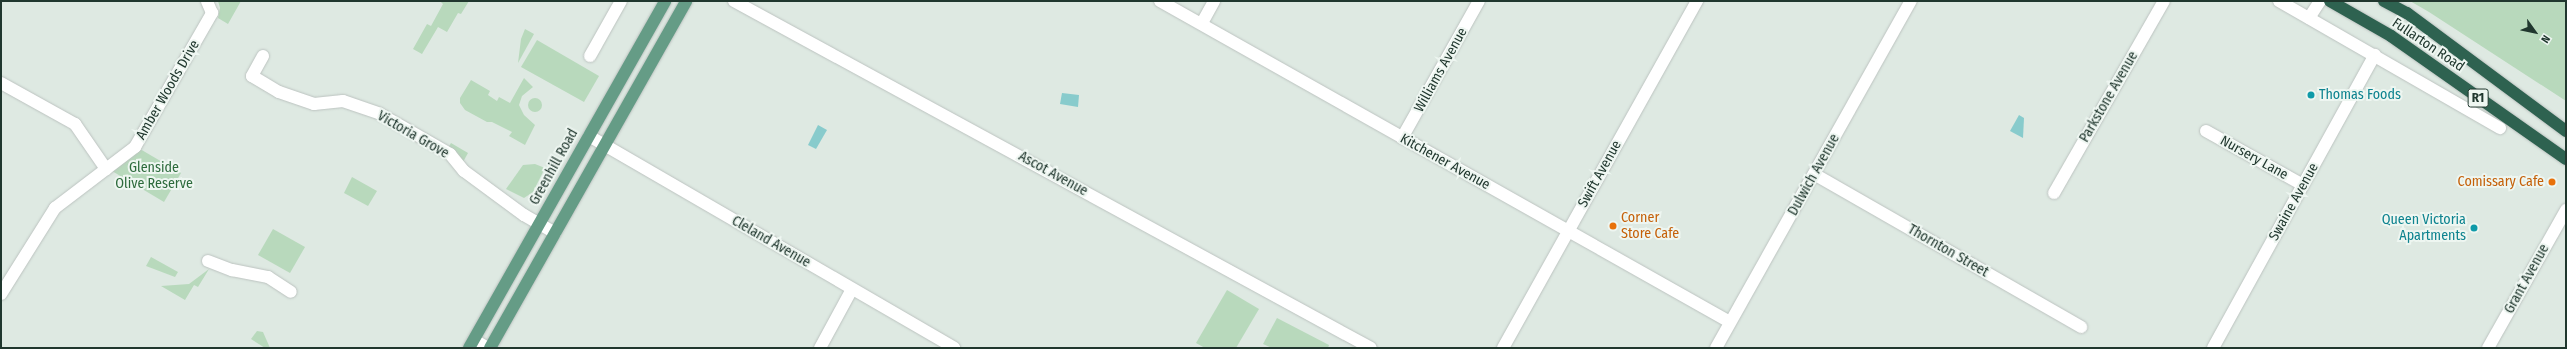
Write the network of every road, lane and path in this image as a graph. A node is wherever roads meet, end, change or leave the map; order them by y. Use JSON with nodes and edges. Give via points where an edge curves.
{"nodes":[{"id":1,"x":208,"y":1,"type":"edge"},
{"id":2,"x":621,"y":1,"type":"edge"},
{"id":3,"x":665,"y":1,"type":"edge"},
{"id":4,"x":686,"y":1,"type":"edge"},
{"id":5,"x":734,"y":1,"type":"edge"},
{"id":6,"x":1160,"y":1,"type":"edge"},
{"id":7,"x":1214,"y":1,"type":"edge"},
{"id":8,"x":1479,"y":1,"type":"edge"},
{"id":9,"x":1697,"y":1,"type":"edge"},
{"id":10,"x":1911,"y":1,"type":"edge"},
{"id":11,"x":2164,"y":1,"type":"edge"},
{"id":12,"x":2279,"y":1,"type":"edge"},
{"id":13,"x":2320,"y":1,"type":"edge"},
{"id":14,"x":2330,"y":1,"type":"edge"},
{"id":15,"x":2384,"y":1,"type":"edge"},
{"id":16,"x":2309,"y":18,"type":"junction"},
{"id":17,"x":1202,"y":23,"type":"junction"},
{"id":18,"x":2375,"y":55,"type":"junction"},
{"id":19,"x":263,"y":56,"type":"dead end"},
{"id":20,"x":590,"y":56,"type":"dead end"},
{"id":21,"x":1,"y":82,"type":"edge"},
{"id":22,"x":2500,"y":128,"type":"dead end"},
{"id":23,"x":2206,"y":130,"type":"dead end"},
{"id":24,"x":2566,"y":131,"type":"edge"},
{"id":25,"x":589,"y":136,"type":"junction"},
{"id":26,"x":1402,"y":138,"type":"junction"},
{"id":27,"x":605,"y":145,"type":"junction"},
{"id":28,"x":2566,"y":159,"type":"edge"},
{"id":29,"x":106,"y":169,"type":"junction"},
{"id":30,"x":1814,"y":174,"type":"junction"},
{"id":31,"x":2303,"y":185,"type":"junction"},
{"id":32,"x":2054,"y":193,"type":"dead end"},
{"id":33,"x":2566,"y":210,"type":"edge"},
{"id":34,"x":538,"y":225,"type":"junction"},
{"id":35,"x":1568,"y":232,"type":"junction"},
{"id":36,"x":555,"y":233,"type":"junction"},
{"id":37,"x":208,"y":261,"type":"dead end"},
{"id":38,"x":852,"y":289,"type":"junction"},
{"id":39,"x":291,"y":292,"type":"dead end"},
{"id":40,"x":1,"y":294,"type":"edge"},
{"id":41,"x":1730,"y":322,"type":"junction"},
{"id":42,"x":2081,"y":327,"type":"dead end"},
{"id":43,"x":471,"y":344,"type":"edge"},
{"id":44,"x":489,"y":348,"type":"edge"},
{"id":45,"x":820,"y":348,"type":"edge"},
{"id":46,"x":954,"y":348,"type":"edge"},
{"id":47,"x":1371,"y":348,"type":"edge"},
{"id":48,"x":1503,"y":348,"type":"edge"},
{"id":49,"x":1716,"y":348,"type":"edge"},
{"id":50,"x":2212,"y":348,"type":"edge"},
{"id":51,"x":2488,"y":348,"type":"edge"}],
"edges":[{"from":1,"to":29,"type":"street","name":"Amber Woods Drive","via":[[212,13],[135,147]]},
{"from":2,"to":20,"type":"street"},
{"from":3,"to":25,"type":"main road","name":"Greenhill Road"},
{"from":4,"to":27,"type":"main road"},
{"from":5,"to":47,"type":"street","name":"Ascot Avenue"},
{"from":6,"to":17,"type":"street","name":"Kitchener Avenue"},
{"from":7,"to":17,"type":"street"},
{"from":8,"to":26,"type":"street","name":"Williams Avenue"},
{"from":9,"to":35,"type":"street","name":"Swift Avenue"},
{"from":10,"to":30,"type":"street","name":"Dulwich Avenue"},
{"from":11,"to":32,"type":"street","name":"Parkstone Avenue"},
{"from":12,"to":16,"type":"street"},
{"from":13,"to":16,"type":"street"},
{"from":14,"to":28,"type":"highway","name":"Fullarton Road","number":"R1","via":[[2391,36]]},
{"from":15,"to":24,"type":"highway","name":"Fullarton Road","number":"R1","via":[[2407,14]]},
{"from":16,"to":18,"type":"street"},
{"from":17,"to":26,"type":"street","name":"Kitchener Avenue"},
{"from":18,"to":22,"type":"street"},
{"from":18,"to":31,"type":"street","name":"Swaine Avenue"},
{"from":19,"to":34,"type":"street","name":"Victoria Grove","via":[[252,76],[279,92],[314,104],[343,101],[380,114],[450,154],[460,168]]},
{"from":21,"to":29,"type":"street","via":[[76,124]]},
{"from":23,"to":31,"type":"street","name":"Nursery Lane"},
{"from":25,"to":27,"type":"street","name":"Cleland Avenue"},
{"from":25,"to":34,"type":"main road","name":"Greenhill Road"},
{"from":26,"to":35,"type":"street","name":"Kitchener Avenue"},
{"from":27,"to":36,"type":"main road"},
{"from":27,"to":38,"type":"street","name":"Cleland Avenue"},
{"from":29,"to":40,"type":"street","name":"Amber Woods Drive","via":[[55,208]]},
{"from":30,"to":41,"type":"street","name":"Dulwich Avenue"},
{"from":30,"to":42,"type":"street","name":"Thornton Street"},
{"from":31,"to":50,"type":"street","name":"Swaine Avenue"},
{"from":33,"to":51,"type":"street","name":"Grant Avenue"},
{"from":34,"to":36,"type":"street","name":"Victoria Grove"},
{"from":34,"to":43,"type":"main road","name":"Greenhill Road"},
{"from":35,"to":41,"type":"street","name":"Kitchener Avenue"},
{"from":35,"to":48,"type":"street","name":"Swift Avenue"},
{"from":36,"to":44,"type":"main road"},
{"from":37,"to":39,"type":"street","via":[[232,270],[268,277]]},
{"from":38,"to":45,"type":"street"},
{"from":38,"to":46,"type":"street","name":"Cleland Avenue"},
{"from":41,"to":49,"type":"street","name":"Dulwich Avenue"},
{"from":43,"to":44,"type":"street"}]}
